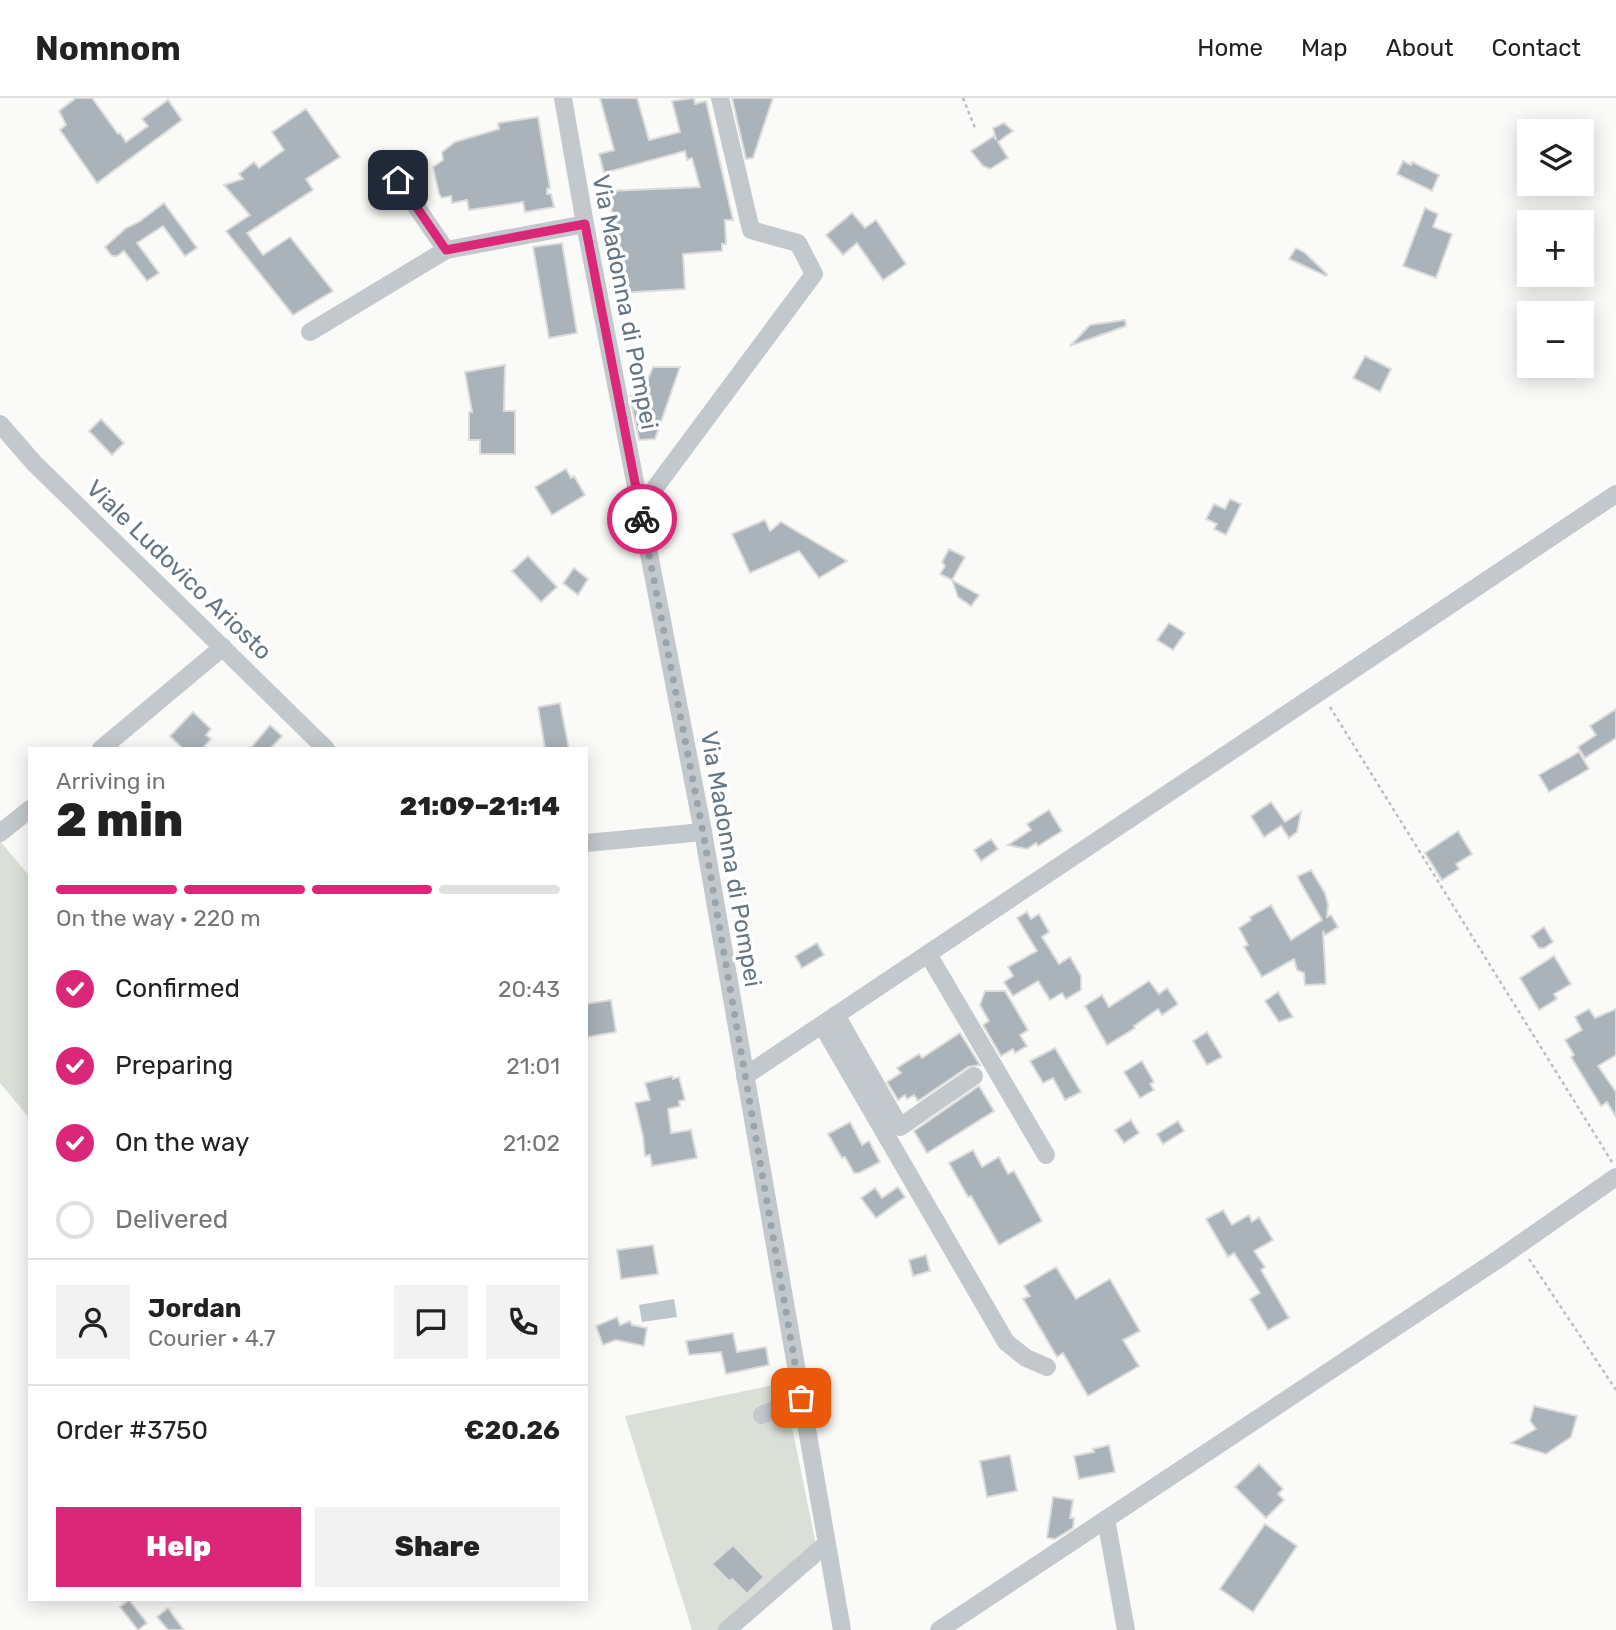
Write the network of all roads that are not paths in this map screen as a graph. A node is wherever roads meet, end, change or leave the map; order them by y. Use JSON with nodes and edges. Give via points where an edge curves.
{"nodes":[{"id":1,"x":562,"y":98,"type":"edge"},
{"id":2,"x":720,"y":98,"type":"edge"},
{"id":3,"x":398,"y":180,"type":"dead end"},
{"id":4,"x":585,"y":224,"type":"junction"},
{"id":5,"x":446,"y":250,"type":"junction"},
{"id":6,"x":310,"y":332,"type":"dead end"},
{"id":7,"x":0,"y":424,"type":"edge"},
{"id":8,"x":1616,"y":494,"type":"edge"},
{"id":9,"x":640,"y":508,"type":"junction"},
{"id":10,"x":223,"y":647,"type":"junction"},
{"id":11,"x":104,"y":747,"type":"edge"},
{"id":12,"x":324,"y":747,"type":"edge"},
{"id":13,"x":28,"y":811,"type":"edge"},
{"id":14,"x":703,"y":832,"type":"junction"},
{"id":15,"x":0,"y":833,"type":"edge"},
{"id":16,"x":588,"y":843,"type":"edge"},
{"id":17,"x":928,"y":954,"type":"junction"},
{"id":18,"x":829,"y":1020,"type":"junction"},
{"id":19,"x":745,"y":1076,"type":"junction"},
{"id":20,"x":974,"y":1076,"type":"dead end"},
{"id":21,"x":1046,"y":1155,"type":"dead end"},
{"id":22,"x":1616,"y":1177,"type":"edge"},
{"id":23,"x":1047,"y":1367,"type":"dead end"},
{"id":24,"x":801,"y":1398,"type":"junction"},
{"id":25,"x":762,"y":1415,"type":"dead end"},
{"id":26,"x":1106,"y":1519,"type":"junction"},
{"id":27,"x":826,"y":1544,"type":"junction"},
{"id":28,"x":727,"y":1630,"type":"edge"},
{"id":29,"x":842,"y":1630,"type":"edge"},
{"id":30,"x":939,"y":1630,"type":"edge"},
{"id":31,"x":1126,"y":1630,"type":"edge"}],
"edges":[{"from":1,"to":4,"type":"street","name":"Via Madonna di Pompei"},
{"from":2,"to":9,"type":"street","via":[[751,230],[798,243],[814,274]]},
{"from":3,"to":5,"type":"street"},
{"from":4,"to":5,"type":"street"},
{"from":4,"to":9,"type":"street","name":"Via Madonna di Pompei"},
{"from":5,"to":6,"type":"street"},
{"from":7,"to":10,"type":"street","name":"Viale Ludovico Ariosto","via":[[34,463]]},
{"from":8,"to":17,"type":"street"},
{"from":9,"to":14,"type":"street","name":"Via Madonna di Pompei"},
{"from":10,"to":11,"type":"street"},
{"from":10,"to":12,"type":"street","name":"Viale Ludovico Ariosto"},
{"from":13,"to":15,"type":"street"},
{"from":14,"to":16,"type":"street"},
{"from":14,"to":19,"type":"street","name":"Via Madonna di Pompei"},
{"from":17,"to":18,"type":"street"},
{"from":17,"to":21,"type":"street"},
{"from":18,"to":19,"type":"street"},
{"from":18,"to":20,"type":"street","via":[[900,1127]]},
{"from":18,"to":23,"type":"street","via":[[1006,1342]]},
{"from":19,"to":24,"type":"street","name":"Via Madonna di Pompei"},
{"from":22,"to":26,"type":"street"},
{"from":24,"to":25,"type":"street"},
{"from":24,"to":27,"type":"street","name":"Via Madonna di Pompei"},
{"from":26,"to":30,"type":"street"},
{"from":26,"to":31,"type":"street"},
{"from":27,"to":28,"type":"street"},
{"from":27,"to":29,"type":"street","name":"Via Madonna di Pompei"}]}
